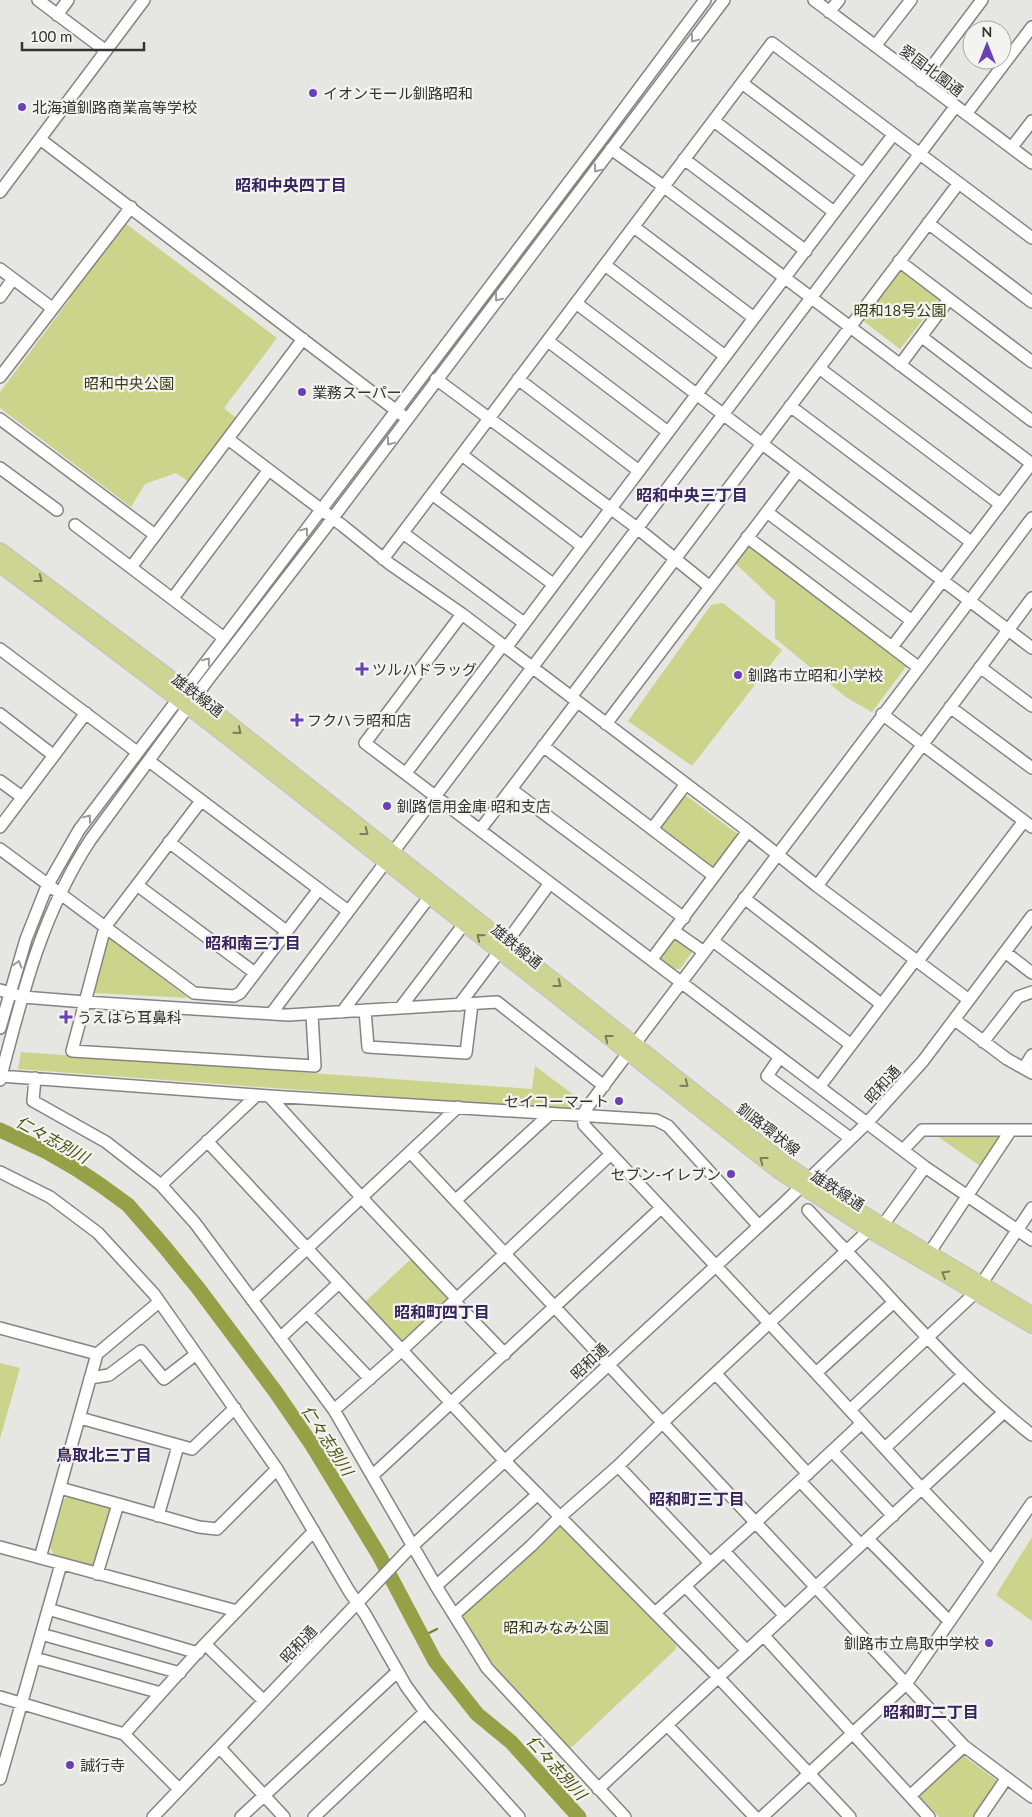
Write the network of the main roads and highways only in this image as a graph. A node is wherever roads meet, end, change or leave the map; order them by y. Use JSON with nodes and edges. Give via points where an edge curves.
{"nodes":[{"id":1,"x":0,"y":550,"type":"edge"},
{"id":2,"x":0,"y":565,"type":"edge"},
{"id":3,"x":186,"y":698,"type":"junction"},
{"id":4,"x":389,"y":858,"type":"junction"},
{"id":5,"x":502,"y":947,"type":"junction"},
{"id":6,"x":805,"y":1182,"type":"junction"},
{"id":7,"x":979,"y":1288,"type":"junction"},
{"id":8,"x":1032,"y":1316,"type":"edge"}],
"edges":[{"from":1,"to":3,"type":"main road","name":"雄鉄線通","one_way":true},
{"from":2,"to":3,"type":"main road","name":"雄鉄線通"},
{"from":3,"to":4,"type":"main road","name":"雄鉄線通"},
{"from":4,"to":5,"type":"main road","name":"雄鉄線通"},
{"from":5,"to":4,"type":"main road","name":"雄鉄線通","one_way":true,"via":[[464,924]]},
{"from":5,"to":6,"type":"main road","name":"雄鉄線通","via":[[778,1171]]},
{"from":6,"to":7,"type":"main road","via":[[930,1252]]},
{"from":7,"to":6,"type":"main road","name":"雄鉄線通","one_way":true,"via":[[869,1230]]},
{"from":7,"to":8,"type":"main road","name":"雄鉄線通"}]}
